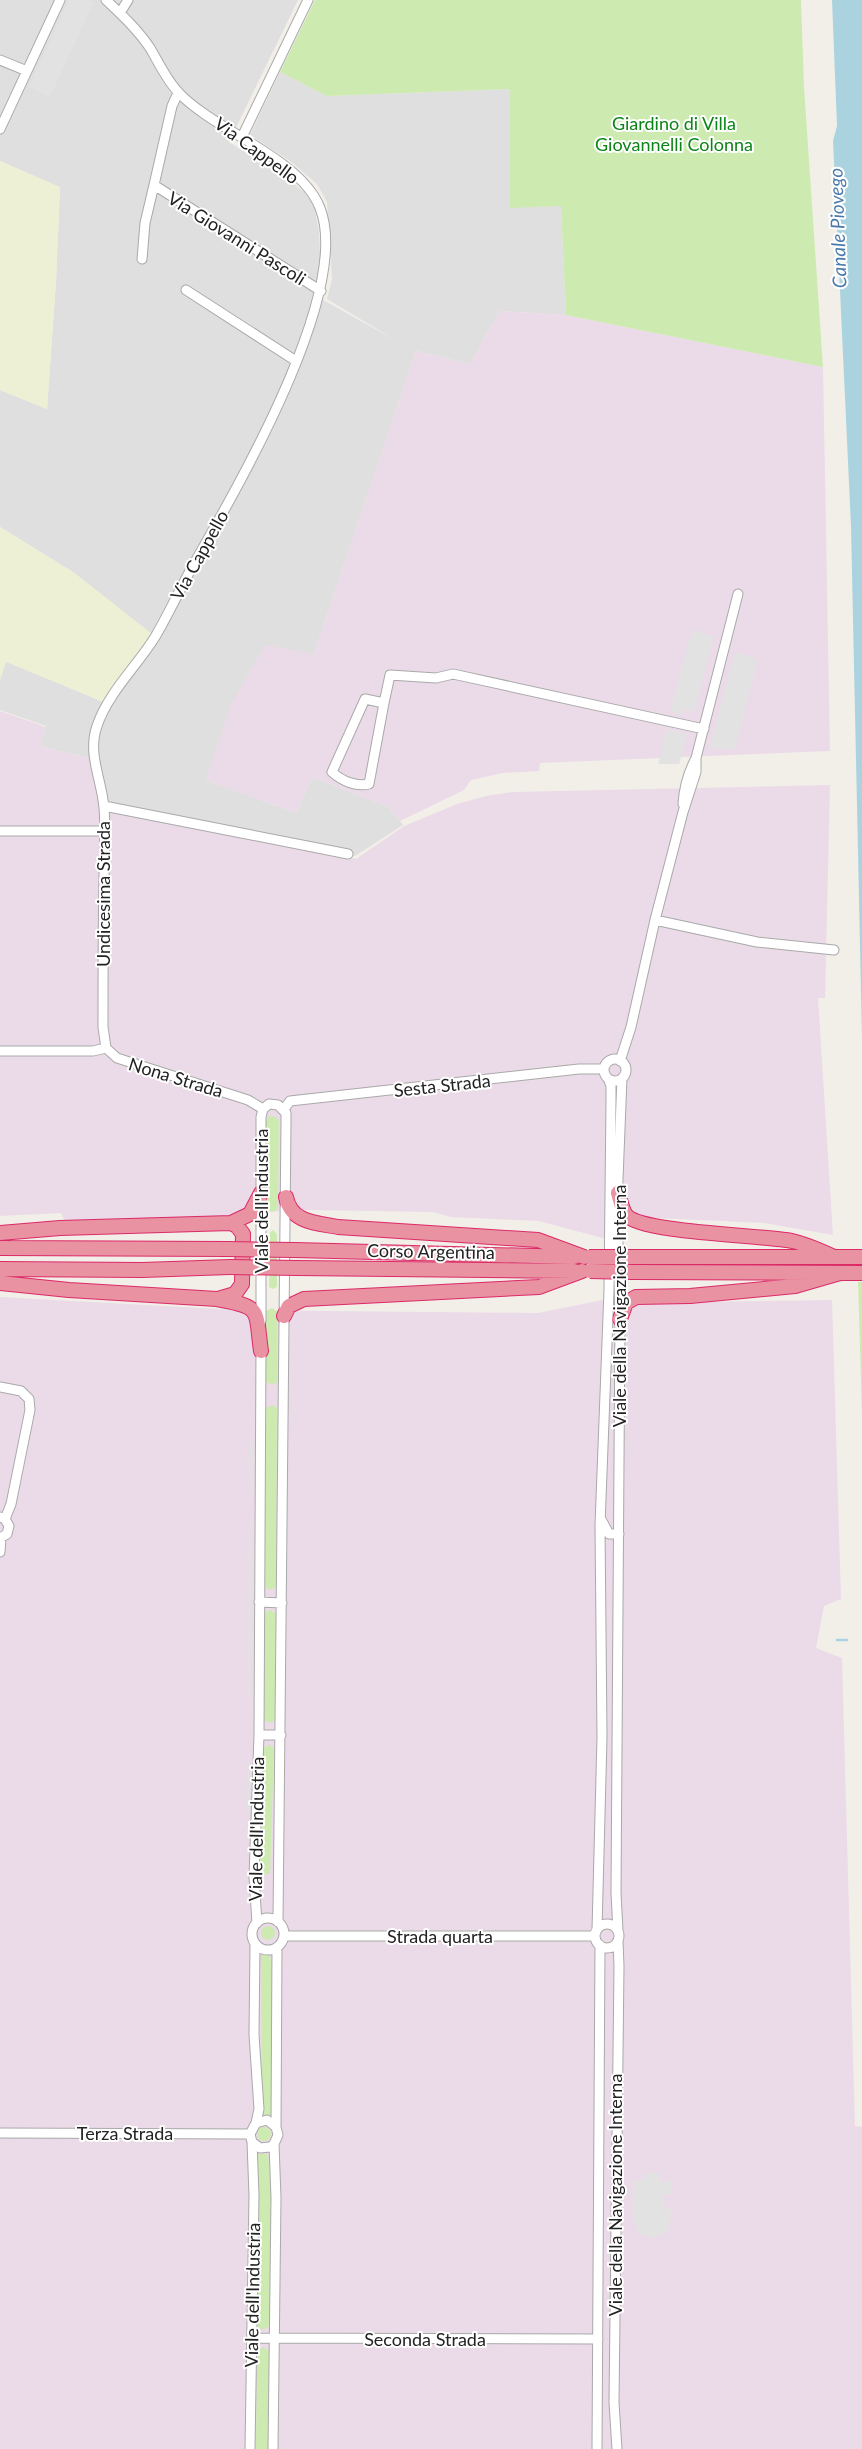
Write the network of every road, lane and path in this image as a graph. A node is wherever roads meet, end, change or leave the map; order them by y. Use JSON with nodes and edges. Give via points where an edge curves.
{"nodes":[{"id":1,"x":60,"y":0,"type":"edge"},
{"id":2,"x":106,"y":0,"type":"edge"},
{"id":3,"x":128,"y":0,"type":"edge"},
{"id":4,"x":308,"y":0,"type":"edge"},
{"id":5,"x":120,"y":13,"type":"junction"},
{"id":6,"x":0,"y":60,"type":"edge"},
{"id":7,"x":27,"y":71,"type":"junction"},
{"id":8,"x":178,"y":93,"type":"junction"},
{"id":9,"x":0,"y":129,"type":"edge"},
{"id":10,"x":242,"y":137,"type":"junction"},
{"id":11,"x":154,"y":185,"type":"junction"},
{"id":12,"x":142,"y":259,"type":"dead end"},
{"id":13,"x":186,"y":290,"type":"dead end"},
{"id":14,"x":321,"y":291,"type":"junction"},
{"id":15,"x":296,"y":361,"type":"junction"},
{"id":16,"x":738,"y":594,"type":"dead end"},
{"id":17,"x":384,"y":703,"type":"junction"},
{"id":18,"x":704,"y":729,"type":"junction"},
{"id":19,"x":93,"y":742,"type":"joint"},
{"id":20,"x":104,"y":806,"type":"junction"},
{"id":21,"x":0,"y":831,"type":"edge"},
{"id":22,"x":104,"y":831,"type":"junction"},
{"id":23,"x":348,"y":854,"type":"dead end"},
{"id":24,"x":655,"y":920,"type":"junction"},
{"id":25,"x":834,"y":950,"type":"dead end"},
{"id":26,"x":106,"y":1048,"type":"junction"},
{"id":27,"x":0,"y":1051,"type":"edge"},
{"id":28,"x":620,"y":1061,"type":"junction"},
{"id":29,"x":604,"y":1069,"type":"junction"},
{"id":30,"x":608,"y":1078,"type":"junction"},
{"id":31,"x":622,"y":1078,"type":"junction"},
{"id":32,"x":284,"y":1108,"type":"junction"},
{"id":33,"x":263,"y":1109,"type":"junction"},
{"id":34,"x":261,"y":1193,"type":"junction"},
{"id":35,"x":618,"y":1193,"type":"junction"},
{"id":36,"x":286,"y":1197,"type":"junction"},
{"id":37,"x":231,"y":1223,"type":"junction"},
{"id":38,"x":0,"y":1234,"type":"edge"},
{"id":39,"x":0,"y":1248,"type":"edge"},
{"id":40,"x":838,"y":1256,"type":"junction"},
{"id":41,"x":587,"y":1257,"type":"junction"},
{"id":42,"x":862,"y":1257,"type":"edge"},
{"id":43,"x":0,"y":1269,"type":"edge"},
{"id":44,"x":586,"y":1271,"type":"junction"},
{"id":45,"x":842,"y":1273,"type":"junction"},
{"id":46,"x":862,"y":1273,"type":"edge"},
{"id":47,"x":0,"y":1283,"type":"edge"},
{"id":48,"x":218,"y":1299,"type":"junction"},
{"id":49,"x":284,"y":1316,"type":"junction"},
{"id":50,"x":620,"y":1318,"type":"junction"},
{"id":51,"x":261,"y":1351,"type":"junction"},
{"id":52,"x":0,"y":1387,"type":"edge"},
{"id":53,"x":3,"y":1518,"type":"edge"},
{"id":54,"x":602,"y":1520,"type":"junction"},
{"id":55,"x":619,"y":1534,"type":"junction"},
{"id":56,"x":1,"y":1538,"type":"edge"},
{"id":57,"x":0,"y":1552,"type":"edge"},
{"id":58,"x":619,"y":1557,"type":"junction"},
{"id":59,"x":602,"y":1564,"type":"junction"},
{"id":60,"x":260,"y":1602,"type":"junction"},
{"id":61,"x":282,"y":1603,"type":"junction"},
{"id":62,"x":258,"y":1735,"type":"junction"},
{"id":63,"x":281,"y":1735,"type":"junction"},
{"id":64,"x":602,"y":1737,"type":"junction"},
{"id":65,"x":617,"y":1737,"type":"junction"},
{"id":66,"x":257,"y":1922,"type":"junction"},
{"id":67,"x":278,"y":1922,"type":"junction"},
{"id":68,"x":618,"y":1931,"type":"junction"},
{"id":69,"x":596,"y":1933,"type":"junction"},
{"id":70,"x":284,"y":1936,"type":"junction"},
{"id":71,"x":618,"y":1942,"type":"junction"},
{"id":72,"x":256,"y":1944,"type":"junction"},
{"id":73,"x":600,"y":1945,"type":"junction"},
{"id":74,"x":277,"y":1947,"type":"junction"},
{"id":75,"x":256,"y":2122,"type":"junction"},
{"id":76,"x":276,"y":2126,"type":"junction"},
{"id":77,"x":0,"y":2133,"type":"edge"},
{"id":78,"x":251,"y":2138,"type":"junction"},
{"id":79,"x":274,"y":2144,"type":"junction"},
{"id":80,"x":252,"y":2338,"type":"junction"},
{"id":81,"x":275,"y":2338,"type":"junction"},
{"id":82,"x":598,"y":2339,"type":"junction"},
{"id":83,"x":250,"y":2449,"type":"edge"},
{"id":84,"x":274,"y":2449,"type":"edge"},
{"id":85,"x":597,"y":2449,"type":"edge"},
{"id":86,"x":617,"y":2449,"type":"edge"}],
"edges":[{"from":1,"to":7,"type":"street"},
{"from":2,"to":5,"type":"street","name":"Via Cappello"},
{"from":3,"to":5,"type":"street"},
{"from":4,"to":10,"type":"street"},
{"from":5,"to":8,"type":"street","name":"Via Cappello","via":[[148,46]]},
{"from":6,"to":7,"type":"street"},
{"from":7,"to":9,"type":"street"},
{"from":8,"to":10,"type":"street","name":"Via Cappello"},
{"from":8,"to":11,"type":"street","name":"Via Giovanni Pascoli","via":[[172,106]]},
{"from":10,"to":14,"type":"street","name":"Via Cappello","via":[[308,186],[320,208],[325,231]]},
{"from":11,"to":12,"type":"street","name":"Via Giovanni Pascoli","via":[[145,223]]},
{"from":11,"to":14,"type":"street","name":"Via Giovanni Pascoli"},
{"from":13,"to":15,"type":"street"},
{"from":14,"to":15,"type":"street","name":"Via Cappello"},
{"from":15,"to":19,"type":"street","name":"Via Cappello","via":[[271,419],[225,509],[155,636],[106,708]]},
{"from":16,"to":18,"type":"street","name":"Viale della Navigazione Interna"},
{"from":17,"to":17,"type":"street","via":[[364,700],[332,772],[338,778],[360,786],[369,784]]},
{"from":17,"to":18,"type":"street","via":[[390,675],[436,678],[453,674]]},
{"from":18,"to":24,"type":"street","name":"Viale della Navigazione Interna","via":[[684,791],[683,812]]},
{"from":19,"to":20,"type":"street","name":"Undicesima Strada"},
{"from":20,"to":22,"type":"street","name":"Undicesima Strada"},
{"from":20,"to":23,"type":"street"},
{"from":21,"to":22,"type":"street"},
{"from":22,"to":26,"type":"street","name":"Undicesima Strada","via":[[103,1027]]},
{"from":24,"to":25,"type":"street","via":[[757,942]]},
{"from":24,"to":28,"type":"street","name":"Viale della Navigazione Interna"},
{"from":26,"to":27,"type":"street","via":[[93,1051]]},
{"from":26,"to":33,"type":"street","name":"Nona Strada","via":[[118,1058],[248,1100]]},
{"from":28,"to":29,"type":"street","via":[[609,1061]]},
{"from":28,"to":31,"type":"street","name":"Viale della Navigazione Interna","via":[[625,1069]]},
{"from":29,"to":30,"type":"street","name":"Viale della Navigazione Interna"},
{"from":29,"to":32,"type":"street","name":"Sesta Strada","via":[[290,1100]]},
{"from":30,"to":31,"type":"street","via":[[615,1081]]},
{"from":30,"to":54,"type":"street","name":"Viale della Navigazione Interna","via":[[611,1100],[610,1236]]},
{"from":31,"to":35,"type":"street","name":"Viale della Navigazione Interna"},
{"from":32,"to":33,"type":"street","name":"Viale dell'Industria","via":[[269,1104]]},
{"from":32,"to":36,"type":"street","name":"Viale dell'Industria"},
{"from":33,"to":34,"type":"street","name":"Viale dell'Industria"},
{"from":34,"to":37,"type":"highway","via":[[250,1214]]},
{"from":34,"to":51,"type":"street","name":"Viale dell'Industria"},
{"from":35,"to":40,"type":"highway","via":[[625,1214],[637,1222],[688,1231],[793,1241]]},
{"from":35,"to":50,"type":"street","name":"Viale della Navigazione Interna"},
{"from":36,"to":41,"type":"highway","via":[[292,1213],[306,1222],[338,1227],[538,1240]]},
{"from":36,"to":49,"type":"street","name":"Viale dell'Industria"},
{"from":37,"to":38,"type":"highway","via":[[60,1228]]},
{"from":37,"to":48,"type":"highway","via":[[243,1234],[242,1284],[235,1294]]},
{"from":39,"to":41,"type":"highway","name":"Corso Argentina","bridge":true,"via":[[295,1250]]},
{"from":40,"to":41,"type":"highway","name":"Corso Argentina","bridge":true},
{"from":40,"to":42,"type":"highway","name":"Corso Argentina"},
{"from":43,"to":44,"type":"highway","name":"Corso Argentina","bridge":true,"via":[[230,1267]]},
{"from":44,"to":45,"type":"highway","name":"Corso Argentina","bridge":true},
{"from":44,"to":49,"type":"highway","via":[[539,1287],[304,1299],[289,1306]]},
{"from":45,"to":46,"type":"highway","name":"Corso Argentina"},
{"from":45,"to":50,"type":"highway","via":[[794,1286],[690,1296],[636,1297],[626,1303]]},
{"from":47,"to":48,"type":"highway"},
{"from":48,"to":51,"type":"highway","via":[[250,1306],[255,1312]]},
{"from":49,"to":61,"type":"street","name":"Viale dell'Industria"},
{"from":50,"to":55,"type":"street","name":"Viale della Navigazione Interna"},
{"from":51,"to":60,"type":"street","name":"Viale dell'Industria"},
{"from":52,"to":53,"type":"street","via":[[21,1391],[29,1399],[30,1410],[11,1504]]},
{"from":53,"to":56,"type":"street","via":[[8,1530]]},
{"from":54,"to":55,"type":"street","via":[[609,1534]]},
{"from":54,"to":59,"type":"street","name":"Viale della Navigazione Interna"},
{"from":55,"to":58,"type":"street","name":"Viale della Navigazione Interna"},
{"from":56,"to":57,"type":"street"},
{"from":58,"to":59,"type":"street","via":[[613,1549],[607,1548]]},
{"from":58,"to":65,"type":"street","name":"Viale della Navigazione Interna"},
{"from":59,"to":64,"type":"street","name":"Viale della Navigazione Interna"},
{"from":60,"to":61,"type":"street"},
{"from":60,"to":62,"type":"street","name":"Viale dell'Industria"},
{"from":61,"to":63,"type":"street","name":"Viale dell'Industria"},
{"from":62,"to":63,"type":"street","name":"Viale dell'Industria"},
{"from":62,"to":66,"type":"street","name":"Viale dell'Industria","via":[[254,1878]]},
{"from":63,"to":67,"type":"street","name":"Viale dell'Industria"},
{"from":64,"to":65,"type":"street"},
{"from":64,"to":69,"type":"street","name":"Viale della Navigazione Interna"},
{"from":65,"to":68,"type":"street","name":"Viale della Navigazione Interna"},
{"from":66,"to":67,"type":"street","name":"Viale dell'Industria","via":[[267,1918]]},
{"from":66,"to":72,"type":"street","name":"Viale dell'Industria","via":[[252,1936]]},
{"from":67,"to":70,"type":"street","name":"Viale dell'Industria"},
{"from":68,"to":69,"type":"street","via":[[606,1924]]},
{"from":68,"to":71,"type":"street","name":"Viale della Navigazione Interna"},
{"from":69,"to":70,"type":"street","name":"Strada quarta"},
{"from":69,"to":73,"type":"street","name":"Viale della Navigazione Interna"},
{"from":70,"to":74,"type":"street"},
{"from":71,"to":73,"type":"street","via":[[610,1948]]},
{"from":71,"to":86,"type":"street","name":"Viale della Navigazione Interna","via":[[614,2403]]},
{"from":72,"to":74,"type":"street","via":[[263,1950]]},
{"from":72,"to":75,"type":"street","name":"Viale dell'Industria","via":[[254,2035],[259,2101]]},
{"from":73,"to":82,"type":"street","name":"Viale della Navigazione Interna"},
{"from":74,"to":76,"type":"street","name":"Viale dell'Industria"},
{"from":75,"to":76,"type":"street","via":[[267,2120]]},
{"from":75,"to":78,"type":"street","name":"Viale dell'Industria"},
{"from":76,"to":79,"type":"street","name":"Viale dell'Industria","via":[[278,2136]]},
{"from":77,"to":78,"type":"street","name":"Terza Strada"},
{"from":78,"to":79,"type":"street","via":[[256,2146],[265,2148]]},
{"from":78,"to":80,"type":"street","name":"Viale dell'Industria","via":[[254,2195]]},
{"from":79,"to":81,"type":"street","name":"Viale dell'Industria"},
{"from":80,"to":81,"type":"street","name":"Seconda Strada"},
{"from":80,"to":83,"type":"street","name":"Viale dell'Industria"},
{"from":81,"to":82,"type":"street","name":"Seconda Strada"},
{"from":81,"to":84,"type":"street","name":"Viale dell'Industria"},
{"from":82,"to":85,"type":"street","name":"Viale della Navigazione Interna"}]}
